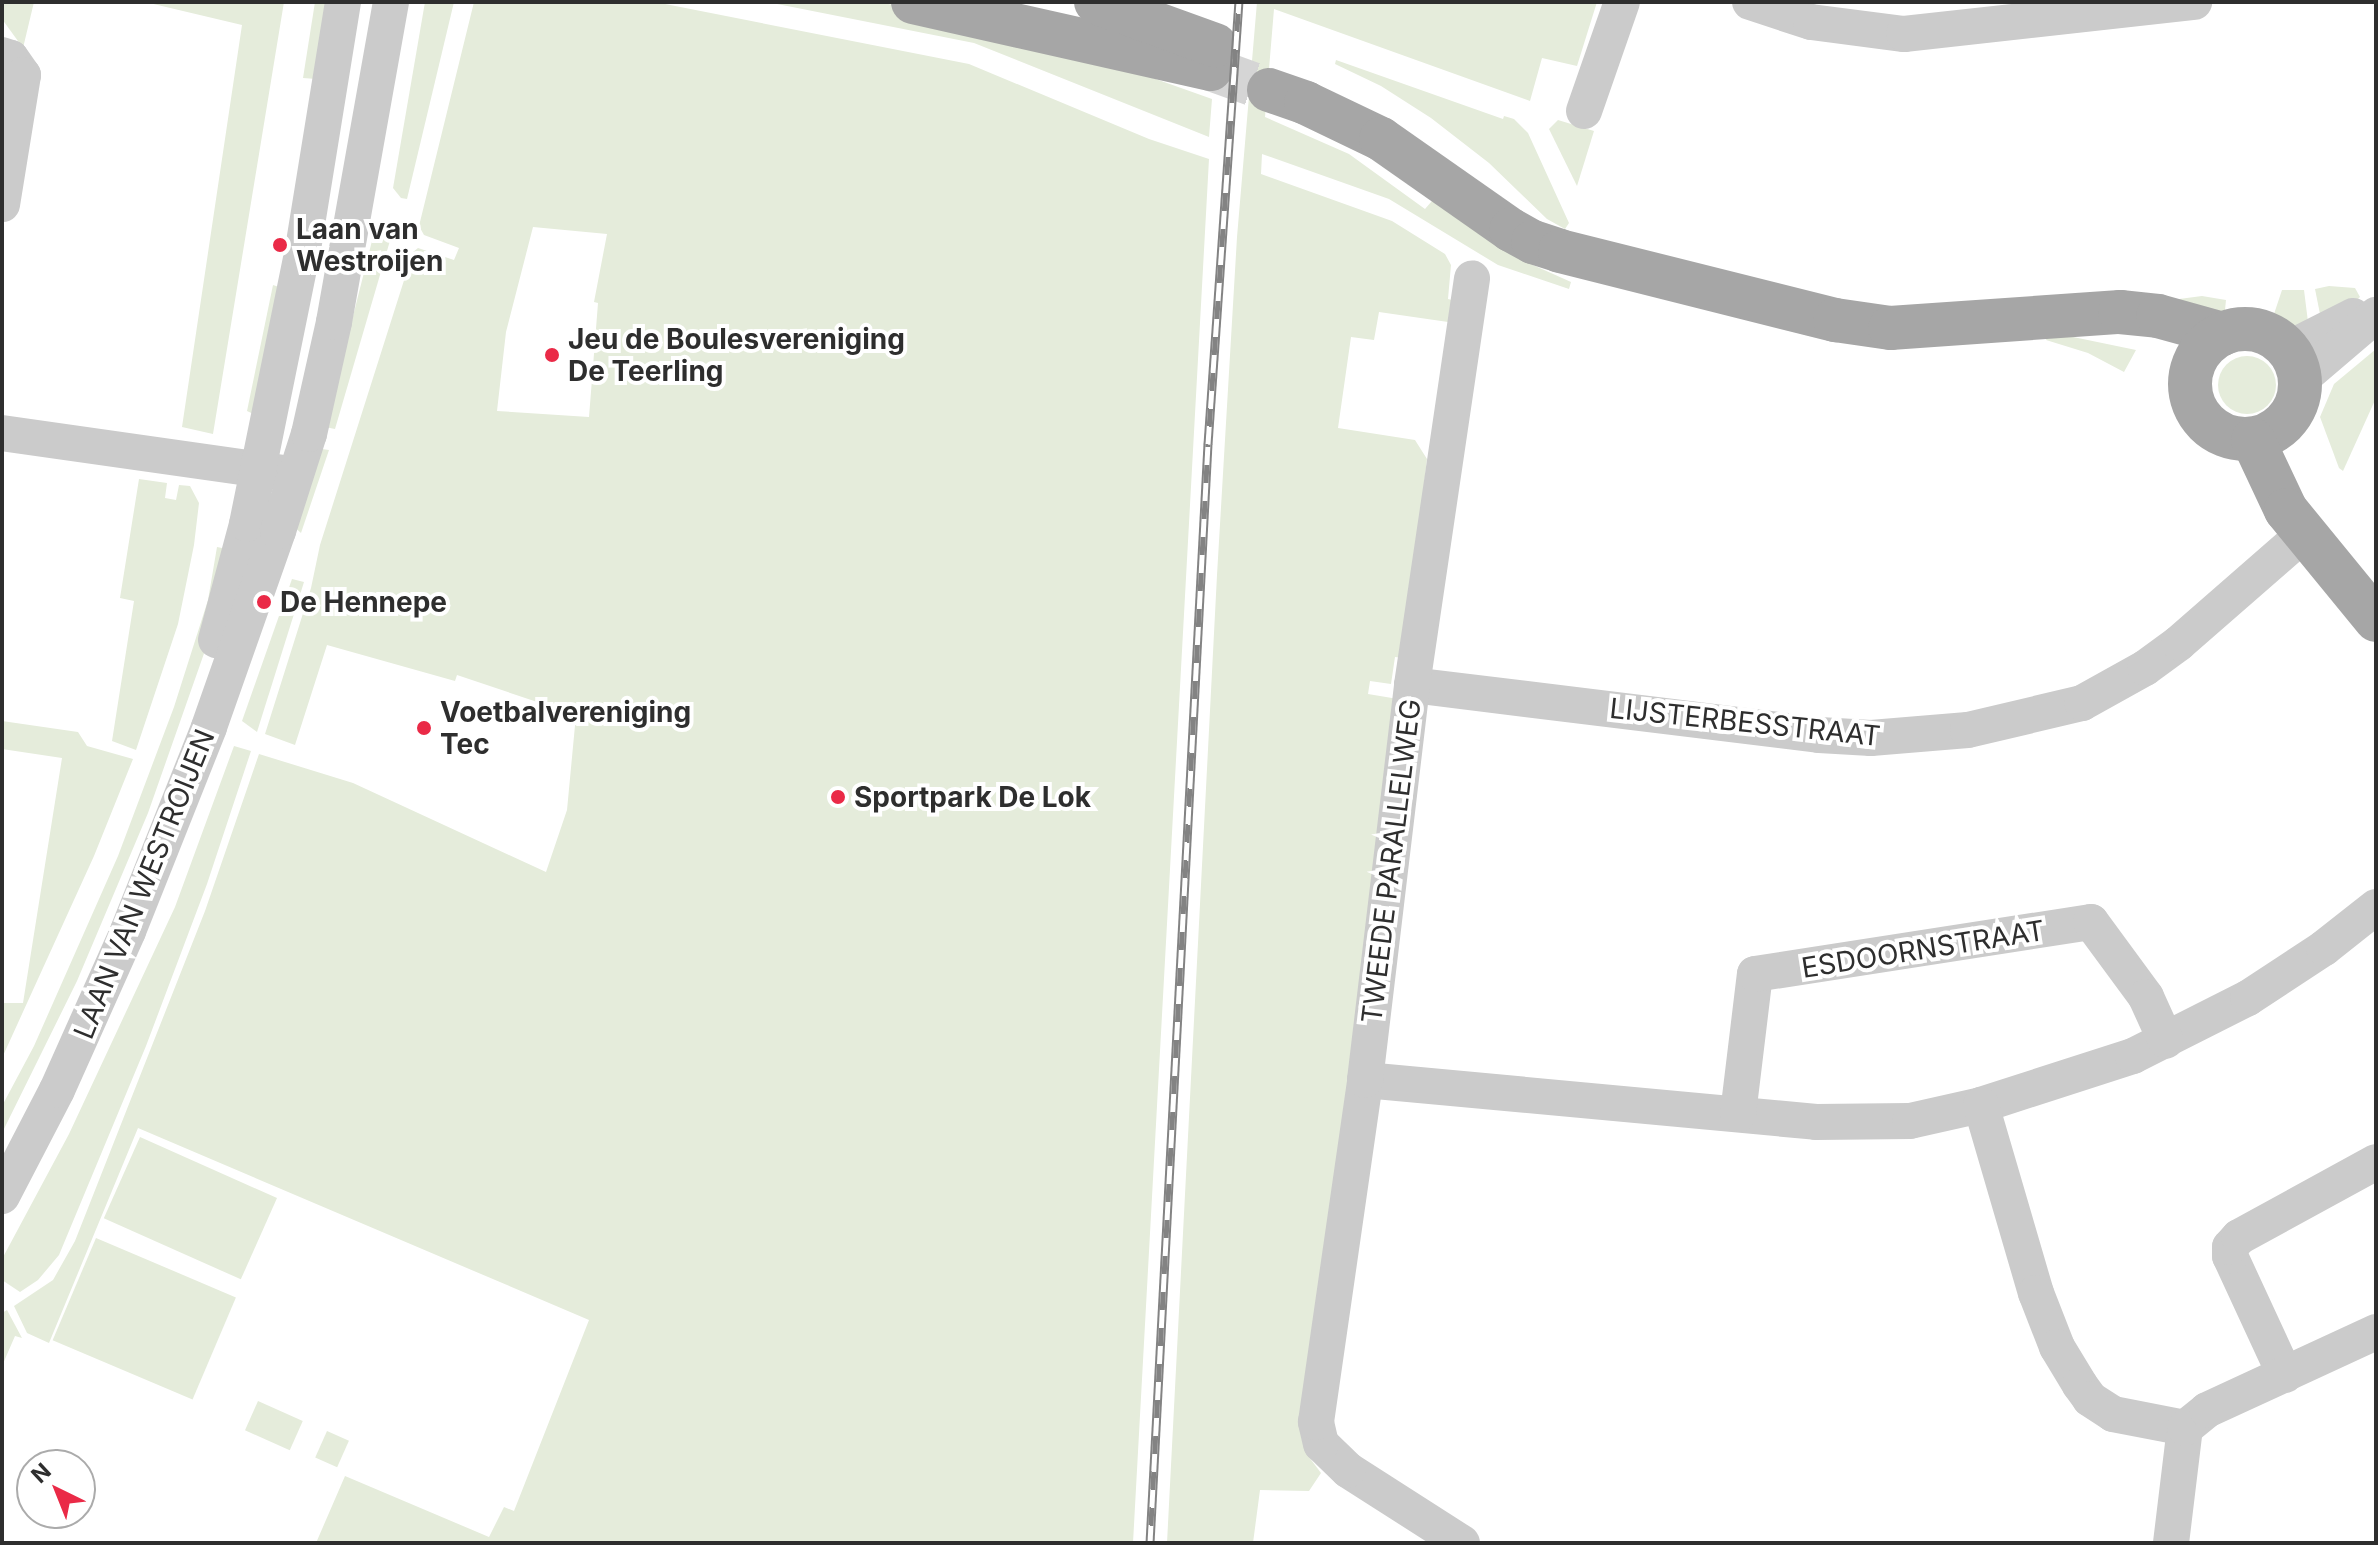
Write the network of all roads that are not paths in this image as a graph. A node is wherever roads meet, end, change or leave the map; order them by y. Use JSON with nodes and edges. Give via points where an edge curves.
{"nodes":[{"id":1,"x":343,"y":2,"type":"edge"},
{"id":2,"x":391,"y":2,"type":"edge"},
{"id":3,"x":913,"y":2,"type":"edge"},
{"id":4,"x":1096,"y":2,"type":"edge"},
{"id":5,"x":1622,"y":2,"type":"edge"},
{"id":6,"x":1750,"y":2,"type":"edge"},
{"id":7,"x":2194,"y":2,"type":"edge"},
{"id":8,"x":2,"y":55,"type":"edge"},
{"id":9,"x":1270,"y":77,"type":"tunnel mouth"},
{"id":10,"x":1584,"y":111,"type":"dead end"},
{"id":11,"x":2,"y":204,"type":"edge"},
{"id":12,"x":1472,"y":278,"type":"dead end"},
{"id":13,"x":2376,"y":306,"type":"edge"},
{"id":14,"x":2376,"y":315,"type":"edge"},
{"id":15,"x":2054,"y":317,"type":"junction"},
{"id":16,"x":2223,"y":334,"type":"junction"},
{"id":17,"x":2294,"y":364,"type":"junction"},
{"id":18,"x":2193,"y":365,"type":"junction"},
{"id":19,"x":2268,"y":432,"type":"junction"},
{"id":20,"x":2,"y":433,"type":"edge"},
{"id":21,"x":257,"y":469,"type":"junction"},
{"id":22,"x":295,"y":475,"type":"junction"},
{"id":23,"x":2305,"y":533,"type":"junction"},
{"id":24,"x":2376,"y":620,"type":"edge"},
{"id":25,"x":1412,"y":685,"type":"junction"},
{"id":26,"x":2376,"y":907,"type":"edge"},
{"id":27,"x":2166,"y":1041,"type":"junction"},
{"id":28,"x":1365,"y":1080,"type":"junction"},
{"id":29,"x":1981,"y":1105,"type":"junction"},
{"id":30,"x":1738,"y":1114,"type":"junction"},
{"id":31,"x":2,"y":1150,"type":"edge"},
{"id":32,"x":2376,"y":1162,"type":"edge"},
{"id":33,"x":2,"y":1196,"type":"edge"},
{"id":34,"x":2376,"y":1332,"type":"edge"},
{"id":35,"x":2285,"y":1375,"type":"junction"},
{"id":36,"x":2185,"y":1428,"type":"junction"},
{"id":37,"x":1462,"y":1543,"type":"edge"},
{"id":38,"x":2171,"y":1543,"type":"edge"}],
"edges":[{"from":1,"to":21,"type":"street","name":"LAAN VAN WESTROIJEN","via":[[303,249]]},
{"from":2,"to":22,"type":"street","name":"LAAN VAN WESTROIJEN","via":[[334,322]]},
{"from":3,"to":4,"type":"main road","via":[[1213,57]]},
{"from":5,"to":10,"type":"street"},
{"from":6,"to":7,"type":"street","via":[[1811,22],[1904,34]]},
{"from":8,"to":11,"type":"street","via":[[11,58],[23,75]]},
{"from":9,"to":15,"type":"main road","via":[[1306,103],[1381,139],[1511,230],[1560,251],[1835,320],[1890,328]]},
{"from":12,"to":25,"type":"street","name":"TWEEDE PARALLELWEG"},
{"from":13,"to":17,"type":"street"},
{"from":14,"to":17,"type":"street"},
{"from":15,"to":16,"type":"main road","via":[[2135,313]]},
{"from":15,"to":18,"type":"main road","via":[[2129,335]]},
{"from":16,"to":17,"type":"main road","via":[[2255,329],[2274,337]]},
{"from":16,"to":18,"type":"main road","via":[[2205,346]]},
{"from":17,"to":19,"type":"main road","via":[[2295,408]]},
{"from":18,"to":19,"type":"main road","via":[[2190,391],[2204,421],[2231,438]]},
{"from":19,"to":23,"type":"main road","via":[[2304,500]]},
{"from":20,"to":21,"type":"street"},
{"from":21,"to":22,"type":"street"},
{"from":21,"to":31,"type":"street","name":"LAAN VAN WESTROIJEN","via":[[212,657],[162,800],[88,980]]},
{"from":22,"to":33,"type":"street","name":"LAAN VAN WESTROIJEN","via":[[209,727],[133,917],[57,1090]]},
{"from":23,"to":24,"type":"main road"},
{"from":23,"to":25,"type":"street","name":"LIJSTERBESSTRAAT","via":[[2145,668],[2082,703],[2015,722],[1871,738],[1819,735]]},
{"from":25,"to":28,"type":"street","name":"TWEEDE PARALLELWEG"},
{"from":26,"to":27,"type":"street","via":[[2248,998]]},
{"from":27,"to":29,"type":"street"},
{"from":27,"to":30,"type":"street","name":"ESDOORNSTRAAT","via":[[2146,997],[2091,922],[1755,974]]},
{"from":28,"to":30,"type":"street"},
{"from":28,"to":37,"type":"street","name":"TWEEDE PARALLELWEG","via":[[1316,1422],[1321,1444],[1348,1470]]},
{"from":29,"to":30,"type":"street","via":[[1910,1121],[1865,1124]]},
{"from":29,"to":36,"type":"street","via":[[2036,1293],[2070,1370],[2103,1410]]},
{"from":32,"to":35,"type":"street","via":[[2239,1237],[2230,1247]]},
{"from":34,"to":35,"type":"street"},
{"from":35,"to":36,"type":"street","via":[[2207,1410]]},
{"from":36,"to":38,"type":"street"}]}
